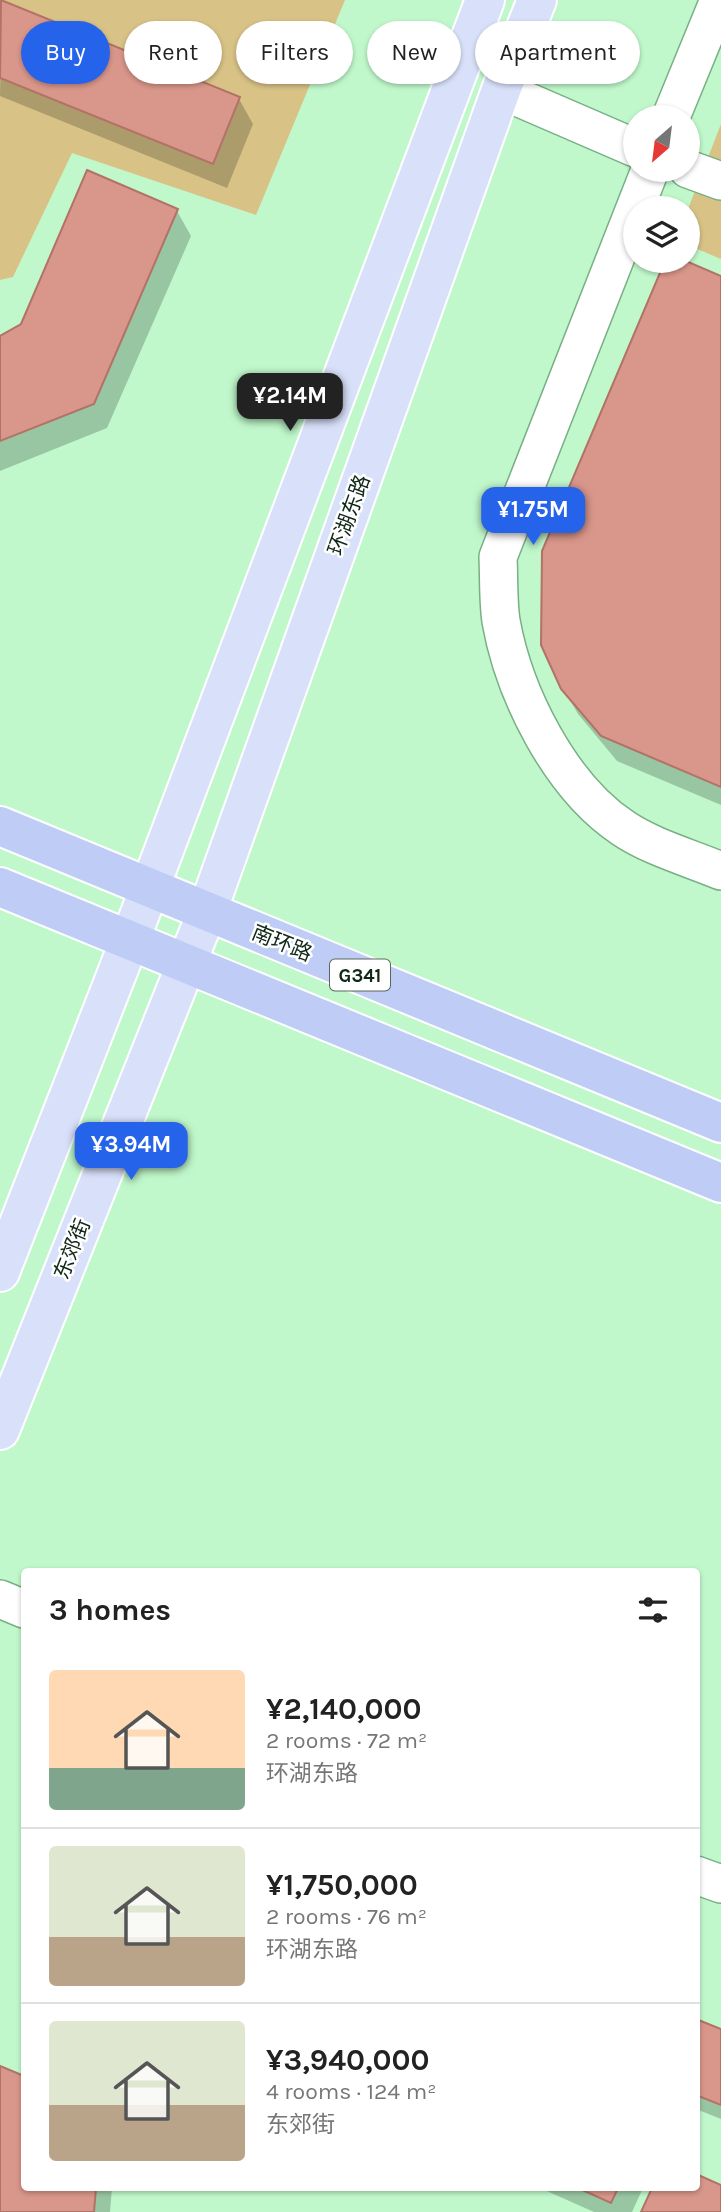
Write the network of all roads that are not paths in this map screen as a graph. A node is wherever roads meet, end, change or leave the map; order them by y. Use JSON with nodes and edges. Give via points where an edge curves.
{"nodes":[{"id":1,"x":485,"y":0,"type":"edge"},
{"id":2,"x":537,"y":0,"type":"edge"},
{"id":3,"x":719,"y":0,"type":"edge"},
{"id":4,"x":501,"y":90,"type":"junction"},
{"id":5,"x":676,"y":105,"type":"edge"},
{"id":6,"x":623,"y":143,"type":"edge"},
{"id":7,"x":700,"y":173,"type":"edge"},
{"id":8,"x":721,"y":181,"type":"edge"},
{"id":9,"x":645,"y":182,"type":"edge"},
{"id":10,"x":0,"y":826,"type":"edge"},
{"id":11,"x":721,"y":871,"type":"edge"},
{"id":12,"x":0,"y":887,"type":"edge"},
{"id":13,"x":150,"y":888,"type":"junction"},
{"id":14,"x":207,"y":912,"type":"junction"},
{"id":15,"x":130,"y":940,"type":"junction"},
{"id":16,"x":186,"y":964,"type":"junction"},
{"id":17,"x":721,"y":1123,"type":"edge"},
{"id":18,"x":721,"y":1183,"type":"edge"},
{"id":19,"x":0,"y":1272,"type":"edge"},
{"id":20,"x":0,"y":1430,"type":"edge"},
{"id":21,"x":0,"y":1600,"type":"edge"},
{"id":22,"x":21,"y":1608,"type":"edge"},
{"id":23,"x":700,"y":1876,"type":"edge"},
{"id":24,"x":721,"y":1884,"type":"edge"}],
"edges":[{"from":1,"to":13,"type":"main road"},
{"from":2,"to":4,"type":"main road","name":"环湖东路"},
{"from":3,"to":5,"type":"street"},
{"from":4,"to":6,"type":"street"},
{"from":4,"to":14,"type":"main road","name":"环湖东路"},
{"from":7,"to":8,"type":"street"},
{"from":9,"to":11,"type":"street","via":[[498,557],[501,620],[517,681],[547,743],[591,802],[624,829]]},
{"from":10,"to":13,"type":"highway","name":"南环路","number":"G341"},
{"from":12,"to":15,"type":"highway","number":"G341"},
{"from":13,"to":14,"type":"highway","name":"南环路","number":"G341"},
{"from":13,"to":15,"type":"main road"},
{"from":14,"to":16,"type":"main road","name":"东郊街"},
{"from":14,"to":17,"type":"highway","name":"南环路","number":"G341"},
{"from":15,"to":16,"type":"highway","number":"G341"},
{"from":15,"to":19,"type":"main road"},
{"from":16,"to":18,"type":"highway","number":"G341"},
{"from":16,"to":20,"type":"main road","name":"东郊街"},
{"from":21,"to":22,"type":"street"},
{"from":23,"to":24,"type":"street"}]}
